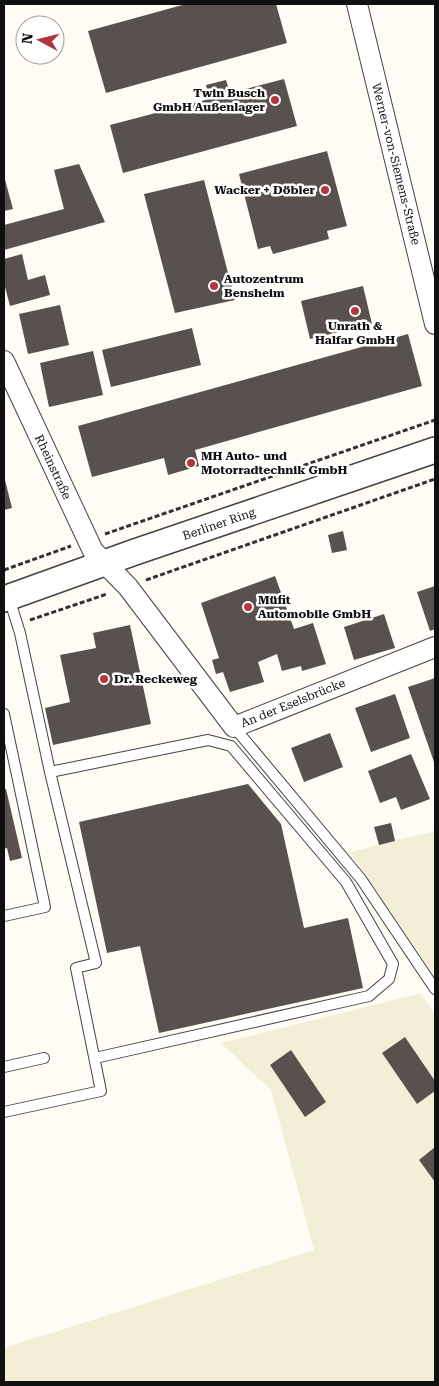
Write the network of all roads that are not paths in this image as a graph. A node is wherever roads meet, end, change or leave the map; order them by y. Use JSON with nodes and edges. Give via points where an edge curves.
{"nodes":[{"id":1,"x":357,"y":4,"type":"edge"},
{"id":2,"x":435,"y":324,"type":"edge"},
{"id":3,"x":5,"y":365,"type":"edge"},
{"id":4,"x":435,"y":450,"type":"edge"},
{"id":5,"x":106,"y":563,"type":"junction"},
{"id":6,"x":6,"y":598,"type":"edge"},
{"id":7,"x":435,"y":647,"type":"edge"},
{"id":8,"x":4,"y":714,"type":"edge"},
{"id":9,"x":234,"y":727,"type":"junction"},
{"id":10,"x":50,"y":772,"type":"junction"},
{"id":11,"x":4,"y":916,"type":"edge"},
{"id":12,"x":435,"y":989,"type":"edge"},
{"id":13,"x":44,"y":1058,"type":"dead end"},
{"id":14,"x":95,"y":1058,"type":"junction"},
{"id":15,"x":4,"y":1067,"type":"edge"},
{"id":16,"x":4,"y":1112,"type":"edge"}],
"edges":[{"from":1,"to":2,"type":"street","name":"Werner-von-Siemens-Straße"},
{"from":3,"to":5,"type":"street","name":"Rheinstraße","via":[[87,540]]},
{"from":4,"to":5,"type":"street","name":"Berliner Ring"},
{"from":5,"to":6,"type":"street","name":"Berliner Ring"},
{"from":5,"to":9,"type":"street","name":"An der Eselsbrücke","via":[[128,587]]},
{"from":6,"to":10,"type":"lane","via":[[18,625]]},
{"from":7,"to":9,"type":"street","name":"An der Eselsbrücke"},
{"from":8,"to":11,"type":"lane","via":[[45,907]]},
{"from":9,"to":12,"type":"lane","via":[[361,879]]},
{"from":10,"to":14,"type":"lane","via":[[96,964],[76,968]]},
{"from":10,"to":14,"type":"lane","via":[[208,740],[230,746],[346,882],[393,964],[389,979],[369,996]]},
{"from":13,"to":15,"type":"lane"},
{"from":14,"to":16,"type":"lane","via":[[101,1090]]}]}
